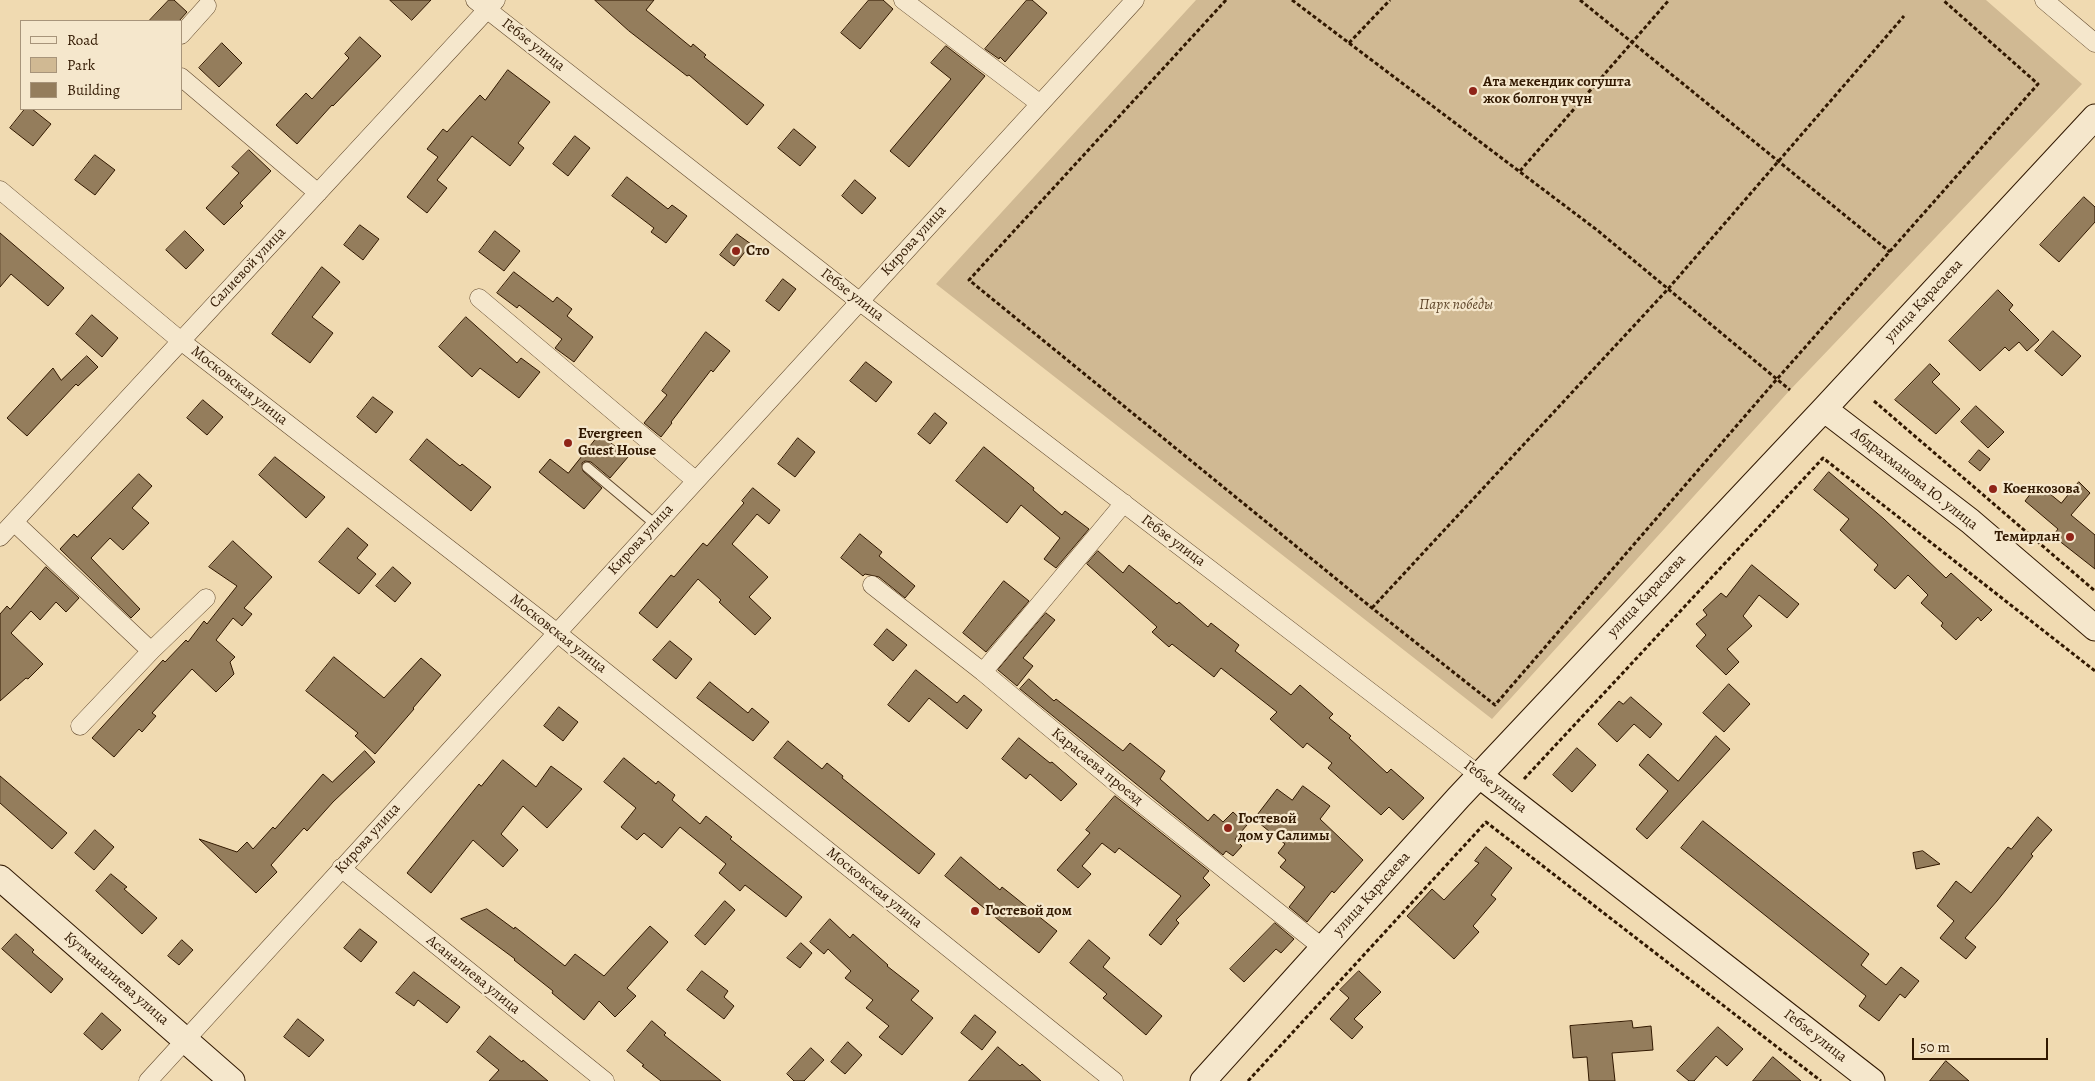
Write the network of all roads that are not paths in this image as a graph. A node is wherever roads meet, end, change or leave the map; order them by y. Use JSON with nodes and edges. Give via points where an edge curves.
{"nodes":[{"id":1,"x":903,"y":0,"type":"edge"},
{"id":2,"x":1135,"y":0,"type":"edge"},
{"id":3,"x":2044,"y":0,"type":"edge"},
{"id":4,"x":486,"y":3,"type":"edge"},
{"id":5,"x":207,"y":6,"type":"dead end"},
{"id":6,"x":182,"y":34,"type":"edge"},
{"id":7,"x":2095,"y":43,"type":"edge"},
{"id":8,"x":182,"y":78,"type":"edge"},
{"id":9,"x":1039,"y":103,"type":"junction"},
{"id":10,"x":2095,"y":117,"type":"edge"},
{"id":11,"x":0,"y":190,"type":"edge"},
{"id":12,"x":318,"y":193,"type":"junction"},
{"id":13,"x":479,"y":298,"type":"dead end"},
{"id":14,"x":859,"y":301,"type":"junction"},
{"id":15,"x":181,"y":341,"type":"junction"},
{"id":16,"x":1824,"y":409,"type":"junction"},
{"id":17,"x":587,"y":467,"type":"dead end"},
{"id":18,"x":695,"y":480,"type":"junction"},
{"id":19,"x":1124,"y":503,"type":"junction"},
{"id":20,"x":655,"y":524,"type":"junction"},
{"id":21,"x":5,"y":529,"type":"edge"},
{"id":22,"x":872,"y":585,"type":"dead end"},
{"id":23,"x":206,"y":598,"type":"dead end"},
{"id":24,"x":2095,"y":628,"type":"edge"},
{"id":25,"x":556,"y":632,"type":"junction"},
{"id":26,"x":151,"y":651,"type":"junction"},
{"id":27,"x":984,"y":672,"type":"junction"},
{"id":28,"x":80,"y":726,"type":"dead end"},
{"id":29,"x":1479,"y":775,"type":"junction"},
{"id":30,"x":341,"y":868,"type":"junction"},
{"id":31,"x":0,"y":878,"type":"edge"},
{"id":32,"x":1323,"y":948,"type":"junction"},
{"id":33,"x":185,"y":1039,"type":"junction"},
{"id":34,"x":1864,"y":1078,"type":"edge"},
{"id":35,"x":148,"y":1081,"type":"edge"},
{"id":36,"x":232,"y":1081,"type":"edge"},
{"id":37,"x":605,"y":1081,"type":"edge"},
{"id":38,"x":1114,"y":1081,"type":"edge"},
{"id":39,"x":1203,"y":1081,"type":"edge"}],
"edges":[{"from":1,"to":9,"type":"street"},
{"from":2,"to":9,"type":"street","name":"Кирова улица"},
{"from":3,"to":7,"type":"street"},
{"from":4,"to":12,"type":"street","name":"Салиевой улица"},
{"from":4,"to":14,"type":"street","name":"Гебзе улица"},
{"from":5,"to":6,"type":"street"},
{"from":8,"to":12,"type":"street"},
{"from":9,"to":14,"type":"street","name":"Кирова улица"},
{"from":10,"to":16,"type":"main road","name":"улица Карасаева"},
{"from":11,"to":15,"type":"street","name":"Московская улица"},
{"from":12,"to":15,"type":"street","name":"Салиевой улица"},
{"from":13,"to":18,"type":"street"},
{"from":14,"to":18,"type":"street","name":"Кирова улица"},
{"from":14,"to":19,"type":"street","name":"Гебзе улица"},
{"from":15,"to":21,"type":"street","name":"Салиевой улица"},
{"from":15,"to":25,"type":"street","name":"Московская улица"},
{"from":16,"to":24,"type":"main road","name":"Абдрахманова Ю. улица","via":[[1970,521]]},
{"from":16,"to":29,"type":"main road","name":"улица Карасаева"},
{"from":17,"to":20,"type":"lane"},
{"from":18,"to":20,"type":"street","name":"Кирова улица"},
{"from":19,"to":27,"type":"street"},
{"from":19,"to":29,"type":"street","name":"Гебзе улица"},
{"from":20,"to":25,"type":"street","name":"Кирова улица"},
{"from":21,"to":26,"type":"street"},
{"from":22,"to":27,"type":"street","name":"Карасаева проезд"},
{"from":23,"to":26,"type":"street"},
{"from":25,"to":30,"type":"street","name":"Кирова улица"},
{"from":25,"to":38,"type":"street","name":"Московская улица"},
{"from":26,"to":28,"type":"street"},
{"from":27,"to":32,"type":"street","name":"Карасаева проезд","via":[[1115,782]]},
{"from":29,"to":32,"type":"main road","name":"улица Карасаева"},
{"from":29,"to":34,"type":"main road","name":"Гебзе улица"},
{"from":30,"to":33,"type":"street","name":"Кирова улица"},
{"from":30,"to":37,"type":"street","name":"Асаналиева улица"},
{"from":31,"to":33,"type":"main road","name":"Кутманалиева улица"},
{"from":32,"to":39,"type":"main road","name":"улица Карасаева"},
{"from":33,"to":35,"type":"street","name":"Кирова улица"},
{"from":33,"to":36,"type":"main road","name":"Кутманалиева улица"}]}
